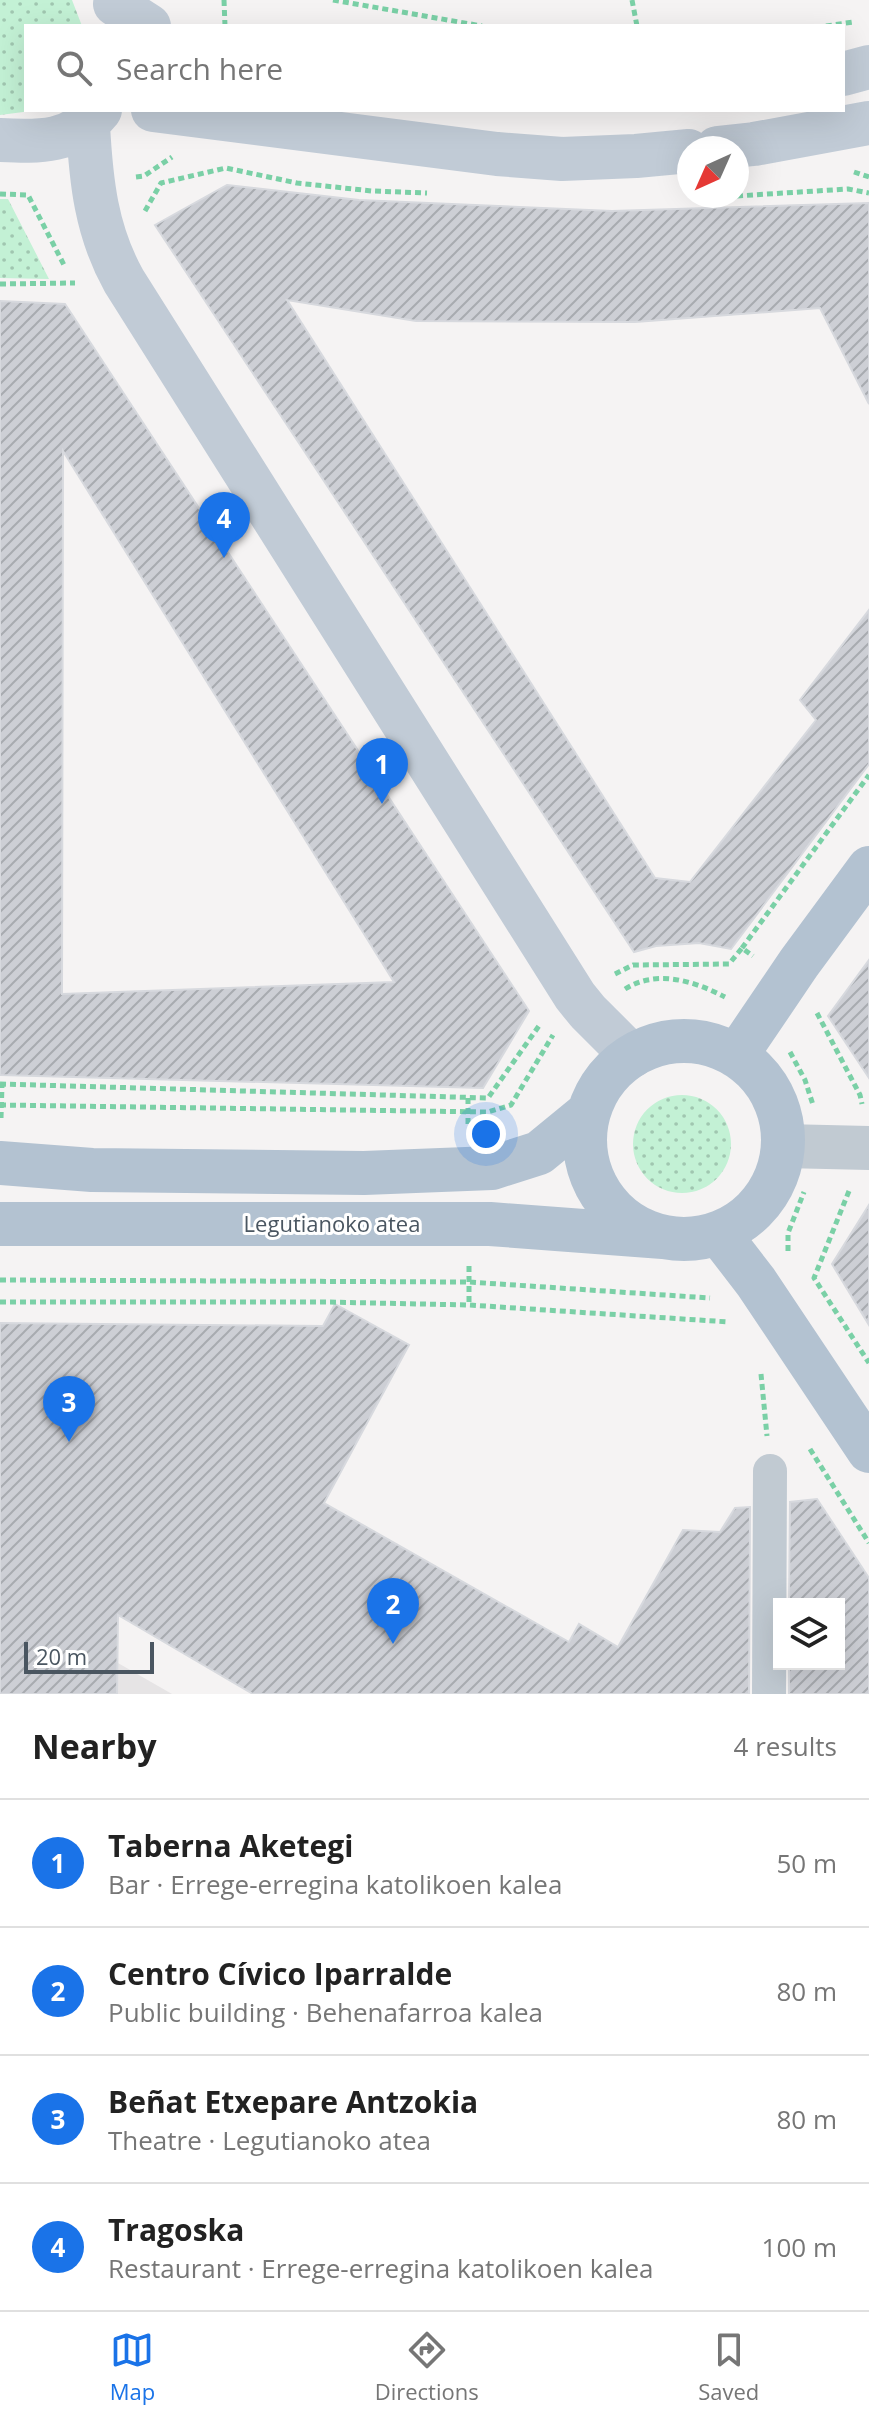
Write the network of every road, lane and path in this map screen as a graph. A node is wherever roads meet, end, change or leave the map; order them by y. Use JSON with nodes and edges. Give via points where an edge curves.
{"nodes":[{"id":1,"x":224,"y":0,"type":"edge"},
{"id":2,"x":333,"y":0,"type":"edge"},
{"id":3,"x":632,"y":0,"type":"edge"},
{"id":4,"x":225,"y":24,"type":"edge"},
{"id":5,"x":471,"y":24,"type":"edge"},
{"id":6,"x":637,"y":24,"type":"edge"},
{"id":7,"x":869,"y":67,"type":"edge"},
{"id":8,"x":845,"y":73,"type":"edge"},
{"id":9,"x":169,"y":112,"type":"edge"},
{"id":10,"x":94,"y":118,"type":"edge"},
{"id":11,"x":869,"y":123,"type":"edge"},
{"id":12,"x":0,"y":140,"type":"edge"},
{"id":13,"x":749,"y":144,"type":"edge"},
{"id":14,"x":677,"y":152,"type":"edge"},
{"id":15,"x":431,"y":193,"type":"dead end"},
{"id":16,"x":869,"y":193,"type":"edge"},
{"id":17,"x":749,"y":195,"type":"edge"},
{"id":18,"x":139,"y":222,"type":"dead end"},
{"id":19,"x":0,"y":284,"type":"edge"},
{"id":20,"x":74,"y":284,"type":"dead end"},
{"id":21,"x":869,"y":775,"type":"edge"},
{"id":22,"x":869,"y":868,"type":"edge"},
{"id":23,"x":742,"y":948,"type":"junction"},
{"id":24,"x":786,"y":983,"type":"junction"},
{"id":25,"x":582,"y":1004,"type":"junction"},
{"id":26,"x":761,"y":1020,"type":"junction"},
{"id":27,"x":632,"y":1056,"type":"junction"},
{"id":28,"x":736,"y":1056,"type":"junction"},
{"id":29,"x":1,"y":1084,"type":"edge"},
{"id":30,"x":860,"y":1095,"type":"junction"},
{"id":31,"x":869,"y":1095,"type":"edge"},
{"id":32,"x":1,"y":1106,"type":"edge"},
{"id":33,"x":589,"y":1112,"type":"junction"},
{"id":34,"x":0,"y":1131,"type":"edge"},
{"id":35,"x":801,"y":1146,"type":"junction"},
{"id":36,"x":868,"y":1148,"type":"edge"},
{"id":37,"x":0,"y":1163,"type":"edge"},
{"id":38,"x":859,"y":1192,"type":"dead end"},
{"id":39,"x":0,"y":1224,"type":"edge"},
{"id":40,"x":719,"y":1234,"type":"junction"},
{"id":41,"x":663,"y":1237,"type":"junction"},
{"id":42,"x":0,"y":1280,"type":"edge"},
{"id":43,"x":756,"y":1282,"type":"junction"},
{"id":44,"x":0,"y":1302,"type":"edge"},
{"id":45,"x":743,"y":1323,"type":"dead end"},
{"id":46,"x":869,"y":1363,"type":"edge"},
{"id":47,"x":761,"y":1373,"type":"dead end"},
{"id":48,"x":807,"y":1444,"type":"dead end"},
{"id":49,"x":869,"y":1451,"type":"edge"},
{"id":50,"x":770,"y":1471,"type":"joint"},
{"id":51,"x":869,"y":1543,"type":"edge"},
{"id":52,"x":769,"y":1694,"type":"edge"}],
"edges":[{"from":1,"to":4,"type":"path"},
{"from":2,"to":5,"type":"path"},
{"from":3,"to":6,"type":"path"},
{"from":7,"to":8,"type":"main road"},
{"from":9,"to":14,"type":"main road","via":[[497,154],[562,159]]},
{"from":10,"to":12,"type":"main road","via":[[40,142]]},
{"from":10,"to":25,"type":"main road","via":[[91,185],[112,259]]},
{"from":11,"to":13,"type":"main road"},
{"from":15,"to":18,"type":"path","via":[[297,183],[226,168],[161,183]]},
{"from":16,"to":17,"type":"path","via":[[848,189]]},
{"from":19,"to":20,"type":"path"},
{"from":21,"to":23,"type":"path"},
{"from":22,"to":24,"type":"main road"},
{"from":23,"to":24,"type":"path"},
{"from":23,"to":25,"type":"path","via":[[729,964],[633,965]]},
{"from":24,"to":26,"type":"main road"},
{"from":24,"to":30,"type":"path","via":[[818,1013]]},
{"from":25,"to":26,"type":"path","via":[[640,980],[664,978],[699,983]]},
{"from":25,"to":27,"type":"main road"},
{"from":25,"to":29,"type":"path","via":[[549,1013],[488,1098]]},
{"from":25,"to":32,"type":"path","via":[[556,1031],[511,1105],[488,1112]]},
{"from":26,"to":28,"type":"main road"},
{"from":26,"to":35,"type":"path","via":[[779,1037],[813,1104]]},
{"from":27,"to":28,"type":"main road","via":[[684,1041],[702,1042]]},
{"from":27,"to":33,"type":"main road","via":[[606,1080]]},
{"from":28,"to":35,"type":"main road","via":[[767,1085],[782,1125]]},
{"from":29,"to":32,"type":"path"},
{"from":30,"to":31,"type":"path"},
{"from":30,"to":36,"type":"path"},
{"from":32,"to":34,"type":"path"},
{"from":33,"to":37,"type":"main road","via":[[539,1153],[492,1168],[92,1170]]},
{"from":33,"to":41,"type":"main road","via":[[588,1166],[599,1191],[637,1228]]},
{"from":35,"to":36,"type":"street"},
{"from":35,"to":40,"type":"main road","via":[[764,1200]]},
{"from":35,"to":43,"type":"path","via":[[817,1160],[788,1233],[788,1255]]},
{"from":38,"to":46,"type":"path","via":[[848,1191],[814,1278]]},
{"from":39,"to":41,"type":"main road","name":"Legutianoko atea","via":[[490,1224]]},
{"from":40,"to":41,"type":"main road","via":[[691,1240]]},
{"from":40,"to":43,"type":"main road"},
{"from":42,"to":43,"type":"path","via":[[469,1282],[719,1298],[739,1298]]},
{"from":43,"to":49,"type":"main road"},
{"from":44,"to":45,"type":"path","via":[[469,1305]]},
{"from":47,"to":50,"type":"path"},
{"from":48,"to":51,"type":"path"},
{"from":50,"to":52,"type":"street"}]}
